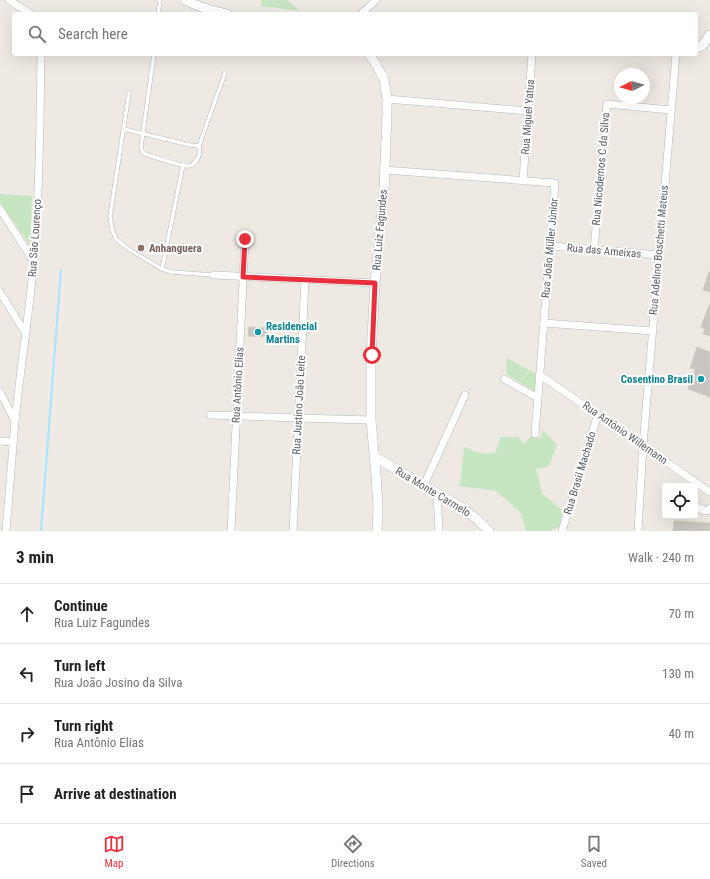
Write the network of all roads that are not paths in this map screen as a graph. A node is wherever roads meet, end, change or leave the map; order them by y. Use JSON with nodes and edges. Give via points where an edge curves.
{"nodes":[{"id":1,"x":9,"y":0,"type":"edge"},
{"id":2,"x":160,"y":0,"type":"edge"},
{"id":3,"x":185,"y":0,"type":"edge"},
{"id":4,"x":376,"y":0,"type":"edge"},
{"id":5,"x":28,"y":12,"type":"edge"},
{"id":6,"x":158,"y":12,"type":"edge"},
{"id":7,"x":219,"y":12,"type":"edge"},
{"id":8,"x":362,"y":12,"type":"edge"},
{"id":9,"x":710,"y":35,"type":"edge"},
{"id":10,"x":698,"y":47,"type":"edge"},
{"id":11,"x":41,"y":56,"type":"edge"},
{"id":12,"x":154,"y":56,"type":"edge"},
{"id":13,"x":370,"y":56,"type":"edge"},
{"id":14,"x":532,"y":56,"type":"edge"},
{"id":15,"x":676,"y":56,"type":"edge"},
{"id":16,"x":225,"y":73,"type":"dead end"},
{"id":17,"x":129,"y":93,"type":"dead end"},
{"id":18,"x":387,"y":99,"type":"junction"},
{"id":19,"x":671,"y":110,"type":"junction"},
{"id":20,"x":528,"y":111,"type":"junction"},
{"id":21,"x":124,"y":129,"type":"junction"},
{"id":22,"x":142,"y":134,"type":"junction"},
{"id":23,"x":199,"y":146,"type":"junction"},
{"id":24,"x":183,"y":165,"type":"junction"},
{"id":25,"x":385,"y":170,"type":"junction"},
{"id":26,"x":523,"y":181,"type":"junction"},
{"id":27,"x":0,"y":209,"type":"edge"},
{"id":28,"x":245,"y":239,"type":"dead end"},
{"id":29,"x":550,"y":246,"type":"junction"},
{"id":30,"x":594,"y":250,"type":"junction"},
{"id":31,"x":659,"y":255,"type":"junction"},
{"id":32,"x":34,"y":263,"type":"junction"},
{"id":33,"x":162,"y":269,"type":"junction"},
{"id":34,"x":214,"y":275,"type":"joint"},
{"id":35,"x":243,"y":277,"type":"junction"},
{"id":36,"x":305,"y":280,"type":"junction"},
{"id":37,"x":375,"y":283,"type":"junction"},
{"id":38,"x":0,"y":292,"type":"edge"},
{"id":39,"x":544,"y":324,"type":"junction"},
{"id":40,"x":653,"y":331,"type":"junction"},
{"id":41,"x":26,"y":334,"type":"junction"},
{"id":42,"x":540,"y":375,"type":"junction"},
{"id":43,"x":504,"y":379,"type":"dead end"},
{"id":44,"x":0,"y":392,"type":"edge"},
{"id":45,"x":465,"y":395,"type":"dead end"},
{"id":46,"x":538,"y":398,"type":"junction"},
{"id":47,"x":598,"y":414,"type":"junction"},
{"id":48,"x":210,"y":415,"type":"dead end"},
{"id":49,"x":236,"y":416,"type":"junction"},
{"id":50,"x":298,"y":418,"type":"junction"},
{"id":51,"x":370,"y":420,"type":"junction"},
{"id":52,"x":15,"y":421,"type":"junction"},
{"id":53,"x":535,"y":434,"type":"dead end"},
{"id":54,"x":0,"y":441,"type":"edge"},
{"id":55,"x":12,"y":442,"type":"junction"},
{"id":56,"x":643,"y":445,"type":"junction"},
{"id":57,"x":375,"y":457,"type":"junction"},
{"id":58,"x":424,"y":485,"type":"junction"},
{"id":59,"x":710,"y":491,"type":"edge"},
{"id":60,"x":437,"y":493,"type":"junction"},
{"id":61,"x":698,"y":508,"type":"edge"},
{"id":62,"x":710,"y":508,"type":"edge"},
{"id":63,"x":6,"y":531,"type":"edge"},
{"id":64,"x":231,"y":531,"type":"edge"},
{"id":65,"x":293,"y":531,"type":"edge"},
{"id":66,"x":377,"y":531,"type":"edge"},
{"id":67,"x":439,"y":531,"type":"edge"},
{"id":68,"x":489,"y":531,"type":"edge"},
{"id":69,"x":562,"y":531,"type":"edge"},
{"id":70,"x":638,"y":531,"type":"edge"}],
"edges":[{"from":1,"to":5,"type":"street"},
{"from":2,"to":6,"type":"lane"},
{"from":3,"to":7,"type":"main road"},
{"from":4,"to":8,"type":"street"},
{"from":9,"to":10,"type":"main road"},
{"from":11,"to":32,"type":"street","name":"Rua São Lourenço","via":[[39,175]]},
{"from":12,"to":22,"type":"lane"},
{"from":13,"to":18,"type":"main road","name":"Rua Luiz Fagundes","via":[[384,78]]},
{"from":14,"to":20,"type":"street","name":"Rua Miguel Yatua"},
{"from":15,"to":19,"type":"street","name":"Rua Adelino Boschetti Mateus"},
{"from":16,"to":23,"type":"lane"},
{"from":17,"to":21,"type":"lane"},
{"from":18,"to":20,"type":"street"},
{"from":18,"to":25,"type":"main road","name":"Rua Luiz Fagundes"},
{"from":19,"to":30,"type":"street","name":"Rua Nicodemos C da Silva","via":[[607,104]]},
{"from":19,"to":31,"type":"street","name":"Rua Adelino Boschetti Mateus"},
{"from":20,"to":26,"type":"street","name":"Rua Miguel Yatua"},
{"from":21,"to":22,"type":"lane"},
{"from":21,"to":33,"type":"lane","via":[[110,216],[112,228],[116,239]]},
{"from":22,"to":23,"type":"lane"},
{"from":22,"to":24,"type":"lane","via":[[142,152]]},
{"from":23,"to":24,"type":"lane","via":[[199,157],[190,166]]},
{"from":24,"to":33,"type":"lane"},
{"from":25,"to":26,"type":"street","name":"Rua João Müller Júnior"},
{"from":25,"to":37,"type":"main road","name":"Rua Luiz Fagundes"},
{"from":26,"to":29,"type":"street","name":"Rua João Müller Júnior","via":[[555,183]]},
{"from":27,"to":32,"type":"street"},
{"from":28,"to":35,"type":"street","name":"Rua Antônio Elias"},
{"from":29,"to":30,"type":"street","name":"Rua das Ameixas"},
{"from":29,"to":39,"type":"street","name":"Rua João Müller Júnior"},
{"from":30,"to":31,"type":"street","name":"Rua das Ameixas"},
{"from":31,"to":40,"type":"street","name":"Rua Adelino Boschetti Mateus"},
{"from":32,"to":41,"type":"street","name":"Rua São Lourenço"},
{"from":33,"to":34,"type":"lane"},
{"from":34,"to":35,"type":"street"},
{"from":35,"to":36,"type":"street"},
{"from":35,"to":49,"type":"street","name":"Rua Antônio Elias"},
{"from":36,"to":37,"type":"street"},
{"from":36,"to":50,"type":"street","name":"Rua Justino João Leite"},
{"from":37,"to":51,"type":"main road","name":"Rua Luiz Fagundes"},
{"from":38,"to":41,"type":"street"},
{"from":39,"to":40,"type":"street"},
{"from":39,"to":42,"type":"street","name":"Rua João Müller Júnior"},
{"from":40,"to":56,"type":"street","name":"Rua Adelino Boschetti Mateus"},
{"from":41,"to":52,"type":"street","name":"Rua São Lourenço"},
{"from":42,"to":46,"type":"street","name":"Rua João Müller Júnior"},
{"from":42,"to":47,"type":"street","name":"Rua Antônio Willemann"},
{"from":43,"to":46,"type":"street"},
{"from":44,"to":52,"type":"street"},
{"from":45,"to":58,"type":"street"},
{"from":46,"to":53,"type":"street","name":"Rua João Müller Júnior"},
{"from":47,"to":56,"type":"street","name":"Rua Antônio Willemann"},
{"from":47,"to":69,"type":"street","name":"Rua Brasil Machado"},
{"from":48,"to":49,"type":"street"},
{"from":49,"to":50,"type":"street"},
{"from":49,"to":64,"type":"street","name":"Rua Antônio Elias"},
{"from":50,"to":51,"type":"street"},
{"from":50,"to":65,"type":"street","name":"Rua Justino João Leite"},
{"from":51,"to":57,"type":"main road","name":"Rua Luiz Fagundes"},
{"from":52,"to":55,"type":"street","name":"Rua São Lourenço"},
{"from":54,"to":55,"type":"street"},
{"from":55,"to":63,"type":"street","name":"Rua São Lourenço"},
{"from":56,"to":59,"type":"street","name":"Rua Antônio Willemann"},
{"from":56,"to":70,"type":"street","name":"Rua Adelino Boschetti Mateus"},
{"from":57,"to":58,"type":"main road","name":"Rua Monte Carmelo"},
{"from":57,"to":66,"type":"main road","name":"Rua Luiz Fagundes"},
{"from":58,"to":60,"type":"main road","name":"Rua Monte Carmelo"},
{"from":60,"to":67,"type":"street"},
{"from":60,"to":68,"type":"main road","name":"Rua Monte Carmelo","via":[[472,514]]},
{"from":61,"to":62,"type":"street","via":[[705,512]]}]}
